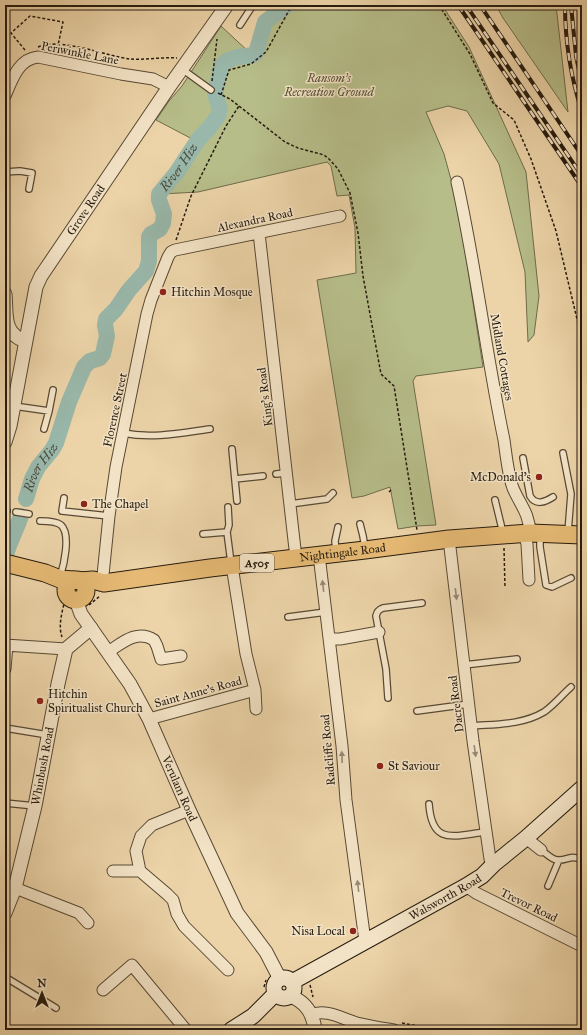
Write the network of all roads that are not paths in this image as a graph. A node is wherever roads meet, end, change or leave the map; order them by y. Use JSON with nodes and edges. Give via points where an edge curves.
{"nodes":[{"id":1,"x":227,"y":5,"type":"edge"},
{"id":2,"x":253,"y":5,"type":"edge"},
{"id":3,"x":240,"y":25,"type":"dead end"},
{"id":4,"x":181,"y":64,"type":"junction"},
{"id":5,"x":169,"y":87,"type":"junction"},
{"id":6,"x":211,"y":90,"type":"road end"},
{"id":7,"x":5,"y":96,"type":"edge"},
{"id":8,"x":5,"y":172,"type":"edge"},
{"id":9,"x":456,"y":182,"type":"dead end"},
{"id":10,"x":29,"y":189,"type":"dead end"},
{"id":11,"x":340,"y":216,"type":"dead end"},
{"id":12,"x":259,"y":233,"type":"junction"},
{"id":13,"x":175,"y":250,"type":"joint"},
{"id":14,"x":5,"y":302,"type":"edge"},
{"id":15,"x":25,"y":341,"type":"junction"},
{"id":16,"x":53,"y":390,"type":"dead end"},
{"id":17,"x":14,"y":406,"type":"junction"},
{"id":18,"x":49,"y":411,"type":"junction"},
{"id":19,"x":44,"y":429,"type":"dead end"},
{"id":20,"x":210,"y":429,"type":"dead end"},
{"id":21,"x":123,"y":433,"type":"junction"},
{"id":22,"x":5,"y":442,"type":"edge"},
{"id":23,"x":232,"y":449,"type":"dead end"},
{"id":24,"x":563,"y":453,"type":"dead end"},
{"id":25,"x":523,"y":458,"type":"dead end"},
{"id":26,"x":262,"y":476,"type":"dead end"},
{"id":27,"x":235,"y":479,"type":"junction"},
{"id":28,"x":333,"y":493,"type":"dead end"},
{"id":29,"x":553,"y":497,"type":"dead end"},
{"id":30,"x":64,"y":498,"type":"dead end"},
{"id":31,"x":495,"y":500,"type":"dead end"},
{"id":32,"x":237,"y":501,"type":"dead end"},
{"id":33,"x":290,"y":504,"type":"junction"},
{"id":34,"x":228,"y":508,"type":"dead end"},
{"id":35,"x":16,"y":512,"type":"dead end"},
{"id":36,"x":29,"y":514,"type":"dead end"},
{"id":37,"x":109,"y":516,"type":"junction"},
{"id":38,"x":40,"y":520,"type":"dead end"},
{"id":39,"x":360,"y":524,"type":"dead end"},
{"id":40,"x":338,"y":527,"type":"dead end"},
{"id":41,"x":227,"y":532,"type":"junction"},
{"id":42,"x":532,"y":533,"type":"junction"},
{"id":43,"x":204,"y":534,"type":"dead end"},
{"id":44,"x":503,"y":535,"type":"junction"},
{"id":45,"x":575,"y":535,"type":"edge"},
{"id":46,"x":449,"y":539,"type":"junction"},
{"id":47,"x":365,"y":550,"type":"junction"},
{"id":48,"x":337,"y":554,"type":"junction"},
{"id":49,"x":319,"y":556,"type":"junction"},
{"id":50,"x":296,"y":558,"type":"junction"},
{"id":51,"x":7,"y":563,"type":"edge"},
{"id":52,"x":232,"y":566,"type":"junction"},
{"id":53,"x":571,"y":578,"type":"dead end"},
{"id":54,"x":529,"y":580,"type":"dead end"},
{"id":55,"x":104,"y":583,"type":"junction"},
{"id":56,"x":71,"y":588,"type":"junction"},
{"id":57,"x":422,"y":603,"type":"dead end"},
{"id":58,"x":326,"y":612,"type":"junction"},
{"id":59,"x":288,"y":617,"type":"dead end"},
{"id":60,"x":91,"y":628,"type":"junction"},
{"id":61,"x":379,"y":632,"type":"junction"},
{"id":62,"x":330,"y":639,"type":"junction"},
{"id":63,"x":6,"y":645,"type":"edge"},
{"id":64,"x":66,"y":649,"type":"junction"},
{"id":65,"x":108,"y":652,"type":"junction"},
{"id":66,"x":181,"y":656,"type":"dead end"},
{"id":67,"x":517,"y":659,"type":"dead end"},
{"id":68,"x":464,"y":665,"type":"junction"},
{"id":69,"x":5,"y":669,"type":"edge"},
{"id":70,"x":571,"y":687,"type":"dead end"},
{"id":71,"x":255,"y":690,"type":"junction"},
{"id":72,"x":388,"y":698,"type":"dead end"},
{"id":73,"x":469,"y":704,"type":"junction"},
{"id":74,"x":256,"y":709,"type":"dead end"},
{"id":75,"x":417,"y":710,"type":"dead end"},
{"id":76,"x":149,"y":719,"type":"junction"},
{"id":77,"x":472,"y":726,"type":"junction"},
{"id":78,"x":5,"y":728,"type":"edge"},
{"id":79,"x":48,"y":735,"type":"junction"},
{"id":80,"x":582,"y":788,"type":"edge"},
{"id":81,"x":5,"y":803,"type":"edge"},
{"id":82,"x":429,"y":804,"type":"dead end"},
{"id":83,"x":35,"y":806,"type":"junction"},
{"id":84,"x":189,"y":810,"type":"junction"},
{"id":85,"x":486,"y":832,"type":"junction"},
{"id":86,"x":526,"y":838,"type":"junction"},
{"id":87,"x":541,"y":850,"type":"joint"},
{"id":88,"x":559,"y":860,"type":"junction"},
{"id":89,"x":582,"y":860,"type":"edge"},
{"id":90,"x":494,"y":864,"type":"junction"},
{"id":91,"x":114,"y":871,"type":"dead end"},
{"id":92,"x":140,"y":872,"type":"junction"},
{"id":93,"x":466,"y":886,"type":"junction"},
{"id":94,"x":548,"y":886,"type":"dead end"},
{"id":95,"x":13,"y":888,"type":"junction"},
{"id":96,"x":5,"y":913,"type":"edge"},
{"id":97,"x":88,"y":923,"type":"dead end"},
{"id":98,"x":365,"y":941,"type":"junction"},
{"id":99,"x":582,"y":946,"type":"edge"},
{"id":100,"x":228,"y":970,"type":"dead end"},
{"id":101,"x":5,"y":977,"type":"edge"},
{"id":102,"x":278,"y":987,"type":"junction"},
{"id":103,"x":102,"y":990,"type":"dead end"},
{"id":104,"x":56,"y":1008,"type":"dead end"},
{"id":105,"x":311,"y":1015,"type":"junction"},
{"id":106,"x":186,"y":1030,"type":"edge"},
{"id":107,"x":231,"y":1030,"type":"edge"},
{"id":108,"x":315,"y":1030,"type":"edge"},
{"id":109,"x":394,"y":1030,"type":"edge"}],
"edges":[{"from":1,"to":4,"type":"street","name":"Grove Road"},
{"from":2,"to":3,"type":"lane"},
{"from":4,"to":5,"type":"street","name":"Grove Road"},
{"from":4,"to":6,"type":"lane"},
{"from":5,"to":7,"type":"street","name":"Periwinkle Lane","via":[[154,79],[38,57],[21,65],[12,78]]},
{"from":5,"to":15,"type":"street","name":"Grove Road","via":[[41,276],[36,287]]},
{"from":8,"to":10,"type":"lane","via":[[32,173]]},
{"from":9,"to":42,"type":"street","name":"Midland Cottages","via":[[466,223],[488,358],[513,487],[527,513]]},
{"from":11,"to":12,"type":"street","name":"Alexandra Road"},
{"from":12,"to":13,"type":"street","name":"Alexandra Road"},
{"from":12,"to":33,"type":"street","name":"King's Road","via":[[281,474]]},
{"from":13,"to":21,"type":"street","name":"Florence Street","via":[[168,257],[149,307]]},
{"from":14,"to":15,"type":"street","via":[[10,332]]},
{"from":15,"to":17,"type":"street","name":"Grove Road"},
{"from":16,"to":18,"type":"lane"},
{"from":17,"to":18,"type":"lane"},
{"from":17,"to":22,"type":"street","name":"Grove Road"},
{"from":18,"to":19,"type":"lane"},
{"from":20,"to":21,"type":"lane","via":[[155,436]]},
{"from":21,"to":37,"type":"street","name":"Florence Street"},
{"from":23,"to":27,"type":"lane"},
{"from":24,"to":45,"type":"lane","via":[[572,494]]},
{"from":25,"to":29,"type":"lane","via":[[532,499],[543,502]]},
{"from":26,"to":27,"type":"lane"},
{"from":27,"to":32,"type":"lane"},
{"from":28,"to":33,"type":"lane","via":[[327,499]]},
{"from":30,"to":37,"type":"lane","via":[[62,510]]},
{"from":31,"to":44,"type":"lane"},
{"from":33,"to":50,"type":"street","name":"King's Road"},
{"from":34,"to":41,"type":"lane"},
{"from":35,"to":36,"type":"lane"},
{"from":37,"to":55,"type":"street","name":"Florence Street"},
{"from":38,"to":56,"type":"lane","via":[[57,523],[62,527]]},
{"from":39,"to":47,"type":"lane"},
{"from":40,"to":48,"type":"lane","via":[[335,541]]},
{"from":41,"to":43,"type":"lane"},
{"from":41,"to":52,"type":"lane"},
{"from":42,"to":44,"type":"main road","name":"Nightingale Road","number":"A505"},
{"from":42,"to":45,"type":"main road","name":"Nightingale Road","number":"A505"},
{"from":42,"to":53,"type":"lane","via":[[540,547],[546,584],[552,587]]},
{"from":42,"to":54,"type":"street","name":"Midland Cottages","via":[[527,544]]},
{"from":44,"to":46,"type":"main road","name":"Nightingale Road","number":"A505"},
{"from":46,"to":47,"type":"main road","name":"Nightingale Road","number":"A505","via":[[382,544]]},
{"from":46,"to":68,"type":"street","name":"Dacre Road","one_way":true},
{"from":47,"to":48,"type":"main road","name":"Nightingale Road","number":"A505"},
{"from":48,"to":49,"type":"main road","name":"Nightingale Road","number":"A505"},
{"from":49,"to":50,"type":"main road","name":"Nightingale Road","number":"A505"},
{"from":58,"to":49,"type":"street","name":"Radcliffe Road","one_way":true},
{"from":50,"to":52,"type":"main road","name":"Nightingale Road","number":"A505"},
{"from":51,"to":56,"type":"main road","name":"Nightingale Road","number":"A505","via":[[45,572]]},
{"from":52,"to":55,"type":"main road","name":"Nightingale Road","number":"A505"},
{"from":52,"to":71,"type":"street"},
{"from":55,"to":56,"type":"main road","name":"Nightingale Road","number":"A505","via":[[94,580]]},
{"from":56,"to":60,"type":"street","name":"Verulam Road"},
{"from":57,"to":61,"type":"lane","via":[[379,609],[376,616]]},
{"from":58,"to":59,"type":"lane"},
{"from":58,"to":62,"type":"street","name":"Radcliffe Road"},
{"from":60,"to":64,"type":"street"},
{"from":60,"to":65,"type":"street","name":"Verulam Road"},
{"from":61,"to":62,"type":"street"},
{"from":61,"to":72,"type":"lane"},
{"from":98,"to":62,"type":"street","name":"Radcliffe Road","one_way":true,"via":[[346,800]]},
{"from":63,"to":64,"type":"street"},
{"from":63,"to":69,"type":"street"},
{"from":64,"to":79,"type":"street","name":"Whinbush Road"},
{"from":65,"to":66,"type":"street","via":[[132,637],[141,635],[154,640],[161,660]]},
{"from":65,"to":76,"type":"street","name":"Verulam Road","via":[[130,684]]},
{"from":67,"to":68,"type":"lane"},
{"from":68,"to":73,"type":"street","name":"Dacre Road"},
{"from":70,"to":77,"type":"lane","via":[[543,712],[521,721]]},
{"from":71,"to":74,"type":"street"},
{"from":71,"to":76,"type":"street","name":"Saint Anne's Road"},
{"from":73,"to":75,"type":"lane"},
{"from":73,"to":77,"type":"street","name":"Dacre Road"},
{"from":76,"to":84,"type":"street","name":"Verulam Road"},
{"from":77,"to":85,"type":"street","name":"Dacre Road","one_way":true},
{"from":78,"to":79,"type":"lane"},
{"from":79,"to":83,"type":"street","name":"Whinbush Road"},
{"from":80,"to":86,"type":"main road","name":"Walsworth Road"},
{"from":81,"to":83,"type":"lane"},
{"from":82,"to":85,"type":"lane","via":[[432,823],[441,834]]},
{"from":83,"to":95,"type":"street","name":"Whinbush Road"},
{"from":84,"to":92,"type":"street","via":[[152,824],[141,836],[136,851]]},
{"from":84,"to":102,"type":"street","name":"Verulam Road","via":[[237,913],[266,952]]},
{"from":85,"to":90,"type":"street","name":"Dacre Road","via":[[490,859]]},
{"from":86,"to":87,"type":"street"},
{"from":86,"to":90,"type":"main road","name":"Walsworth Road"},
{"from":87,"to":88,"type":"lane"},
{"from":88,"to":89,"type":"lane","via":[[572,857]]},
{"from":88,"to":94,"type":"lane"},
{"from":90,"to":93,"type":"main road","name":"Walsworth Road","via":[[482,876]]},
{"from":91,"to":92,"type":"street"},
{"from":92,"to":100,"type":"street","via":[[168,894],[184,926]]},
{"from":93,"to":98,"type":"main road","name":"Walsworth Road"},
{"from":93,"to":99,"type":"street","name":"Trevor Road"},
{"from":95,"to":96,"type":"street","name":"Whinbush Road"},
{"from":95,"to":97,"type":"street","via":[[79,913]]},
{"from":98,"to":102,"type":"main road","name":"Walsworth Road"},
{"from":101,"to":104,"type":"lane"},
{"from":102,"to":105,"type":"street","via":[[299,999]]},
{"from":102,"to":107,"type":"main road","name":"Walsworth Road","via":[[253,1016]]},
{"from":103,"to":106,"type":"street","via":[[132,965]]},
{"from":105,"to":108,"type":"street"},
{"from":105,"to":109,"type":"street","via":[[335,1015],[357,1023]]}]}
